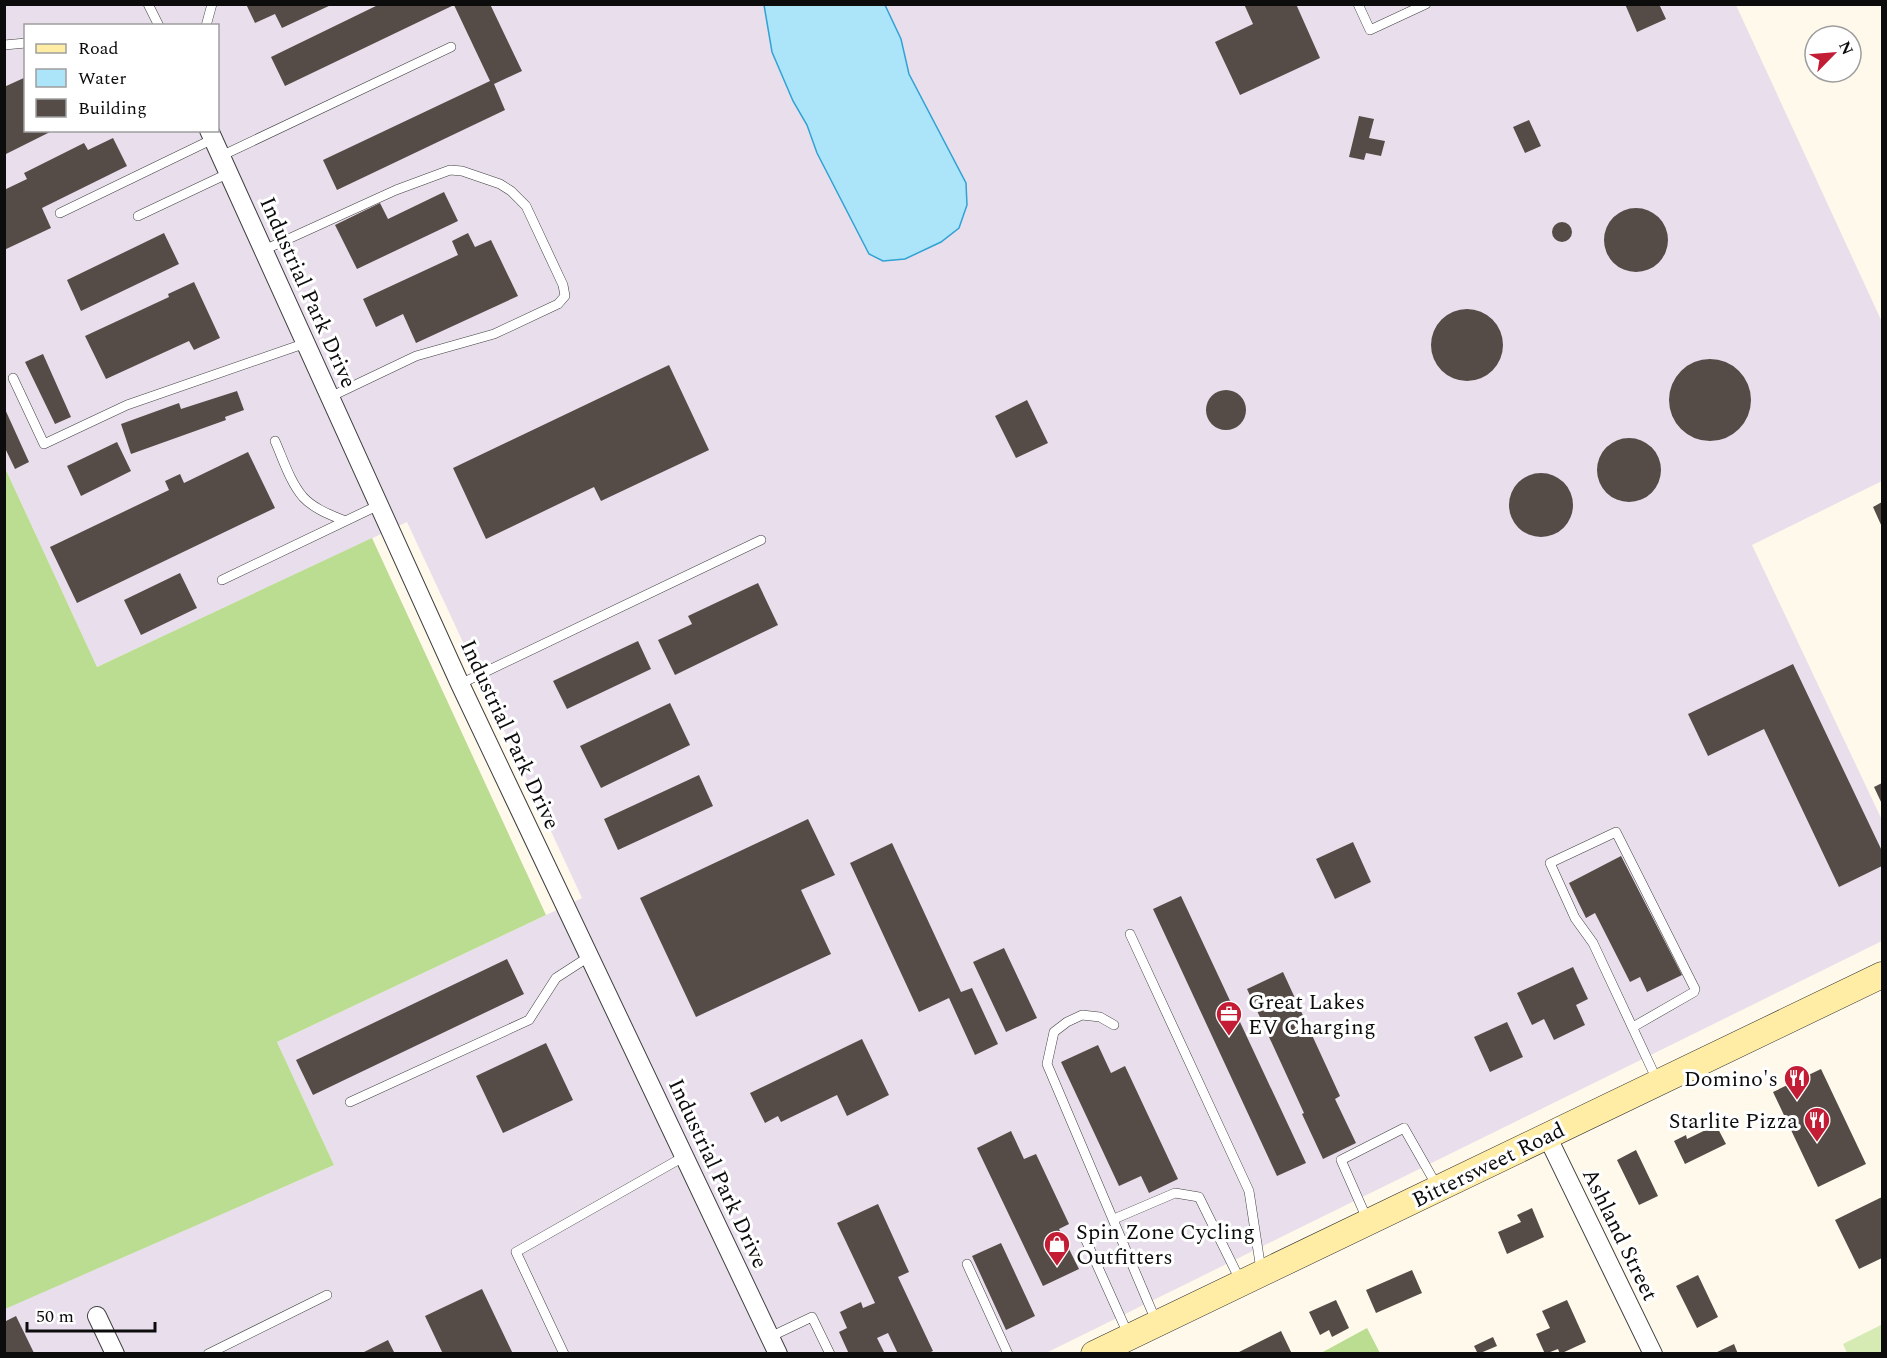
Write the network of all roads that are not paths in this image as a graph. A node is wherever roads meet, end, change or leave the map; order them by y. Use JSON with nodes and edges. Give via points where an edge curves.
{"nodes":[{"id":1,"x":148,"y":4,"type":"edge"},
{"id":2,"x":212,"y":4,"type":"edge"},
{"id":3,"x":1358,"y":4,"type":"edge"},
{"id":4,"x":1426,"y":4,"type":"edge"},
{"id":5,"x":158,"y":24,"type":"edge"},
{"id":6,"x":207,"y":24,"type":"edge"},
{"id":7,"x":24,"y":43,"type":"edge"},
{"id":8,"x":4,"y":45,"type":"edge"},
{"id":9,"x":451,"y":47,"type":"dead end"},
{"id":10,"x":211,"y":135,"type":"edge"},
{"id":11,"x":221,"y":156,"type":"junction"},
{"id":12,"x":229,"y":173,"type":"junction"},
{"id":13,"x":60,"y":213,"type":"dead end"},
{"id":14,"x":138,"y":216,"type":"dead end"},
{"id":15,"x":264,"y":250,"type":"junction"},
{"id":16,"x":306,"y":343,"type":"junction"},
{"id":17,"x":13,"y":378,"type":"dead end"},
{"id":18,"x":330,"y":397,"type":"junction"},
{"id":19,"x":275,"y":441,"type":"dead end"},
{"id":20,"x":379,"y":504,"type":"junction"},
{"id":21,"x":345,"y":521,"type":"junction"},
{"id":22,"x":761,"y":540,"type":"dead end"},
{"id":23,"x":222,"y":580,"type":"dead end"},
{"id":24,"x":460,"y":684,"type":"junction"},
{"id":25,"x":1130,"y":934,"type":"dead end"},
{"id":26,"x":590,"y":956,"type":"junction"},
{"id":27,"x":1882,"y":975,"type":"edge"},
{"id":28,"x":1114,"y":1025,"type":"dead end"},
{"id":29,"x":1632,"y":1027,"type":"junction"},
{"id":30,"x":1658,"y":1083,"type":"junction"},
{"id":31,"x":350,"y":1102,"type":"dead end"},
{"id":32,"x":1547,"y":1136,"type":"junction"},
{"id":33,"x":685,"y":1156,"type":"junction"},
{"id":34,"x":1438,"y":1188,"type":"junction"},
{"id":35,"x":1114,"y":1219,"type":"junction"},
{"id":36,"x":1368,"y":1221,"type":"junction"},
{"id":37,"x":1084,"y":1236,"type":"dead end"},
{"id":38,"x":967,"y":1264,"type":"dead end"},
{"id":39,"x":1251,"y":1278,"type":"junction"},
{"id":40,"x":327,"y":1295,"type":"dead end"},
{"id":41,"x":97,"y":1316,"type":"dead end"},
{"id":42,"x":1157,"y":1323,"type":"junction"},
{"id":43,"x":770,"y":1337,"type":"junction"},
{"id":44,"x":1129,"y":1337,"type":"junction"},
{"id":45,"x":116,"y":1353,"type":"edge"},
{"id":46,"x":208,"y":1353,"type":"edge"},
{"id":47,"x":564,"y":1353,"type":"edge"},
{"id":48,"x":778,"y":1353,"type":"edge"},
{"id":49,"x":830,"y":1353,"type":"edge"},
{"id":50,"x":1008,"y":1353,"type":"edge"},
{"id":51,"x":1094,"y":1353,"type":"edge"},
{"id":52,"x":1653,"y":1353,"type":"edge"}],
"edges":[{"from":1,"to":5,"type":"lane"},
{"from":2,"to":6,"type":"lane"},
{"from":3,"to":4,"type":"lane","via":[[1370,30]]},
{"from":7,"to":8,"type":"lane"},
{"from":9,"to":11,"type":"lane"},
{"from":10,"to":11,"type":"street","name":"Industrial Park Drive"},
{"from":10,"to":13,"type":"lane"},
{"from":11,"to":12,"type":"street","name":"Industrial Park Drive"},
{"from":12,"to":14,"type":"lane"},
{"from":12,"to":15,"type":"street","name":"Industrial Park Drive"},
{"from":15,"to":16,"type":"street","name":"Industrial Park Drive"},
{"from":15,"to":18,"type":"lane","via":[[396,190],[450,170],[462,171],[500,184],[526,206],[563,285],[565,296],[538,314],[494,334],[416,356]]},
{"from":16,"to":17,"type":"lane","via":[[127,405],[44,444]]},
{"from":16,"to":18,"type":"street","name":"Industrial Park Drive"},
{"from":18,"to":20,"type":"street","name":"Industrial Park Drive"},
{"from":19,"to":21,"type":"lane","via":[[304,498]]},
{"from":20,"to":21,"type":"lane"},
{"from":20,"to":24,"type":"street","name":"Industrial Park Drive"},
{"from":21,"to":23,"type":"lane"},
{"from":22,"to":24,"type":"lane"},
{"from":24,"to":26,"type":"street","name":"Industrial Park Drive"},
{"from":25,"to":39,"type":"lane","via":[[1249,1191]]},
{"from":26,"to":31,"type":"lane","via":[[556,978],[529,1020]]},
{"from":26,"to":33,"type":"street","name":"Industrial Park Drive"},
{"from":27,"to":30,"type":"street","name":"Bittersweet Road"},
{"from":28,"to":35,"type":"lane","via":[[1100,1017],[1082,1016],[1068,1022],[1054,1032],[1047,1064]]},
{"from":29,"to":29,"type":"lane","via":[[1550,863],[1616,832],[1695,991]]},
{"from":29,"to":30,"type":"lane"},
{"from":30,"to":32,"type":"street","name":"Bittersweet Road"},
{"from":32,"to":34,"type":"street","name":"Bittersweet Road"},
{"from":32,"to":52,"type":"street","name":"Ashland Street"},
{"from":33,"to":43,"type":"street","name":"Industrial Park Drive"},
{"from":33,"to":47,"type":"lane","via":[[516,1252]]},
{"from":34,"to":36,"type":"street","name":"Bittersweet Road"},
{"from":34,"to":36,"type":"lane","via":[[1404,1128],[1341,1160]]},
{"from":35,"to":39,"type":"lane","via":[[1175,1193],[1200,1197]]},
{"from":35,"to":42,"type":"lane"},
{"from":36,"to":39,"type":"street","name":"Bittersweet Road"},
{"from":37,"to":44,"type":"lane"},
{"from":38,"to":50,"type":"lane"},
{"from":39,"to":42,"type":"street","name":"Bittersweet Road"},
{"from":40,"to":46,"type":"lane"},
{"from":41,"to":45,"type":"street"},
{"from":42,"to":44,"type":"street","name":"Bittersweet Road"},
{"from":43,"to":48,"type":"street","name":"Industrial Park Drive"},
{"from":43,"to":49,"type":"lane","via":[[812,1317]]},
{"from":44,"to":51,"type":"street","name":"Bittersweet Road"}]}
